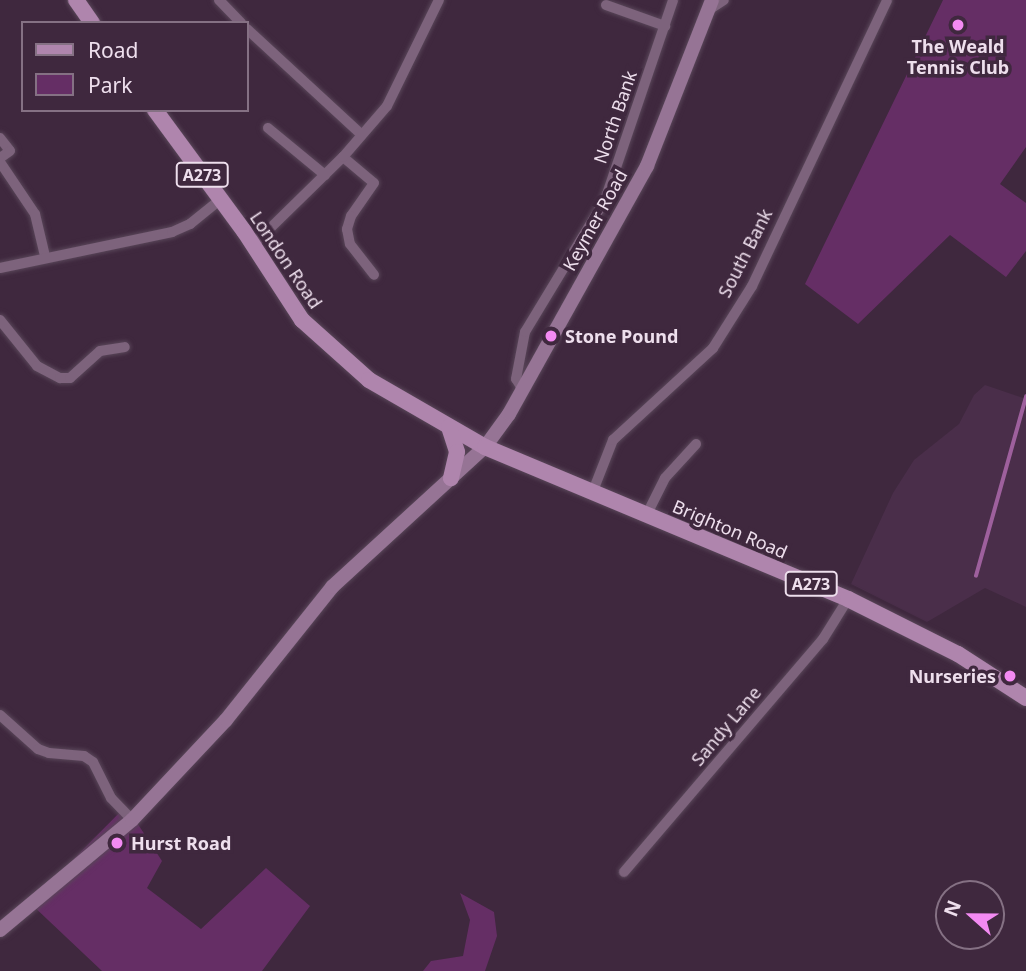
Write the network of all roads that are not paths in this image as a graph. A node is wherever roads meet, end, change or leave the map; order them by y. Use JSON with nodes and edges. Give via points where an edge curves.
{"nodes":[{"id":1,"x":76,"y":0,"type":"edge"},
{"id":2,"x":219,"y":0,"type":"edge"},
{"id":3,"x":439,"y":0,"type":"edge"},
{"id":4,"x":673,"y":0,"type":"edge"},
{"id":5,"x":724,"y":0,"type":"edge"},
{"id":6,"x":887,"y":0,"type":"edge"},
{"id":7,"x":709,"y":4,"type":"edge"},
{"id":8,"x":606,"y":5,"type":"dead end"},
{"id":9,"x":91,"y":21,"type":"edge"},
{"id":10,"x":239,"y":21,"type":"edge"},
{"id":11,"x":665,"y":26,"type":"junction"},
{"id":12,"x":248,"y":30,"type":"edge"},
{"id":13,"x":156,"y":112,"type":"edge"},
{"id":14,"x":268,"y":128,"type":"dead end"},
{"id":15,"x":362,"y":135,"type":"junction"},
{"id":16,"x":0,"y":138,"type":"edge"},
{"id":17,"x":344,"y":157,"type":"junction"},
{"id":18,"x":0,"y":160,"type":"edge"},
{"id":19,"x":325,"y":175,"type":"junction"},
{"id":20,"x":220,"y":200,"type":"junction"},
{"id":21,"x":253,"y":245,"type":"junction"},
{"id":22,"x":45,"y":256,"type":"junction"},
{"id":23,"x":0,"y":268,"type":"edge"},
{"id":24,"x":374,"y":275,"type":"dead end"},
{"id":25,"x":0,"y":320,"type":"edge"},
{"id":26,"x":125,"y":347,"type":"dead end"},
{"id":27,"x":523,"y":390,"type":"junction"},
{"id":28,"x":449,"y":427,"type":"junction"},
{"id":29,"x":696,"y":444,"type":"dead end"},
{"id":30,"x":485,"y":447,"type":"junction"},
{"id":31,"x":451,"y":478,"type":"junction"},
{"id":32,"x":593,"y":491,"type":"junction"},
{"id":33,"x":647,"y":514,"type":"junction"},
{"id":34,"x":848,"y":599,"type":"junction"},
{"id":35,"x":1026,"y":698,"type":"edge"},
{"id":36,"x":0,"y":715,"type":"edge"},
{"id":37,"x":132,"y":820,"type":"junction"},
{"id":38,"x":624,"y":872,"type":"dead end"},
{"id":39,"x":0,"y":930,"type":"edge"}],
"edges":[{"from":1,"to":9,"type":"main road"},
{"from":2,"to":10,"type":"street"},
{"from":3,"to":15,"type":"street","via":[[387,106]]},
{"from":4,"to":11,"type":"street","name":"North Bank"},
{"from":5,"to":7,"type":"street"},
{"from":6,"to":32,"type":"street","name":"South Bank","via":[[752,286],[713,348],[613,440]]},
{"from":7,"to":27,"type":"main road","name":"Keymer Road","via":[[647,166]]},
{"from":8,"to":11,"type":"street"},
{"from":11,"to":27,"type":"street","name":"North Bank","via":[[605,200],[524,332],[516,379]]},
{"from":12,"to":15,"type":"street"},
{"from":13,"to":20,"type":"main road","name":"London Road","number":"A273"},
{"from":14,"to":19,"type":"street"},
{"from":15,"to":17,"type":"street"},
{"from":16,"to":18,"type":"street","via":[[10,151]]},
{"from":17,"to":19,"type":"street"},
{"from":17,"to":24,"type":"street","via":[[374,183],[347,229],[349,244]]},
{"from":18,"to":22,"type":"street","via":[[35,215]]},
{"from":19,"to":21,"type":"street"},
{"from":20,"to":21,"type":"main road","name":"London Road","number":"A273"},
{"from":20,"to":22,"type":"street","via":[[172,232]]},
{"from":21,"to":28,"type":"main road","name":"London Road","number":"A273","via":[[302,320],[369,380]]},
{"from":22,"to":23,"type":"street"},
{"from":25,"to":26,"type":"street","via":[[37,366],[60,378],[71,378],[100,351]]},
{"from":27,"to":30,"type":"main road","name":"Keymer Road"},
{"from":28,"to":30,"type":"main road","name":"London Road","number":"A273"},
{"from":28,"to":31,"type":"main road","via":[[457,452]]},
{"from":29,"to":33,"type":"street","via":[[665,478]]},
{"from":30,"to":31,"type":"main road"},
{"from":30,"to":32,"type":"main road","name":"Brighton Road","number":"A273"},
{"from":31,"to":37,"type":"main road","via":[[332,587],[226,720]]},
{"from":32,"to":33,"type":"main road","name":"Brighton Road","number":"A273"},
{"from":33,"to":34,"type":"main road","name":"Brighton Road","number":"A273"},
{"from":34,"to":35,"type":"main road","name":"Brighton Road","number":"A273","via":[[958,654]]},
{"from":34,"to":38,"type":"street","name":"Sandy Lane","via":[[823,639]]},
{"from":36,"to":37,"type":"street","via":[[38,749],[83,756],[93,762],[111,798]]},
{"from":37,"to":39,"type":"main road"}]}
